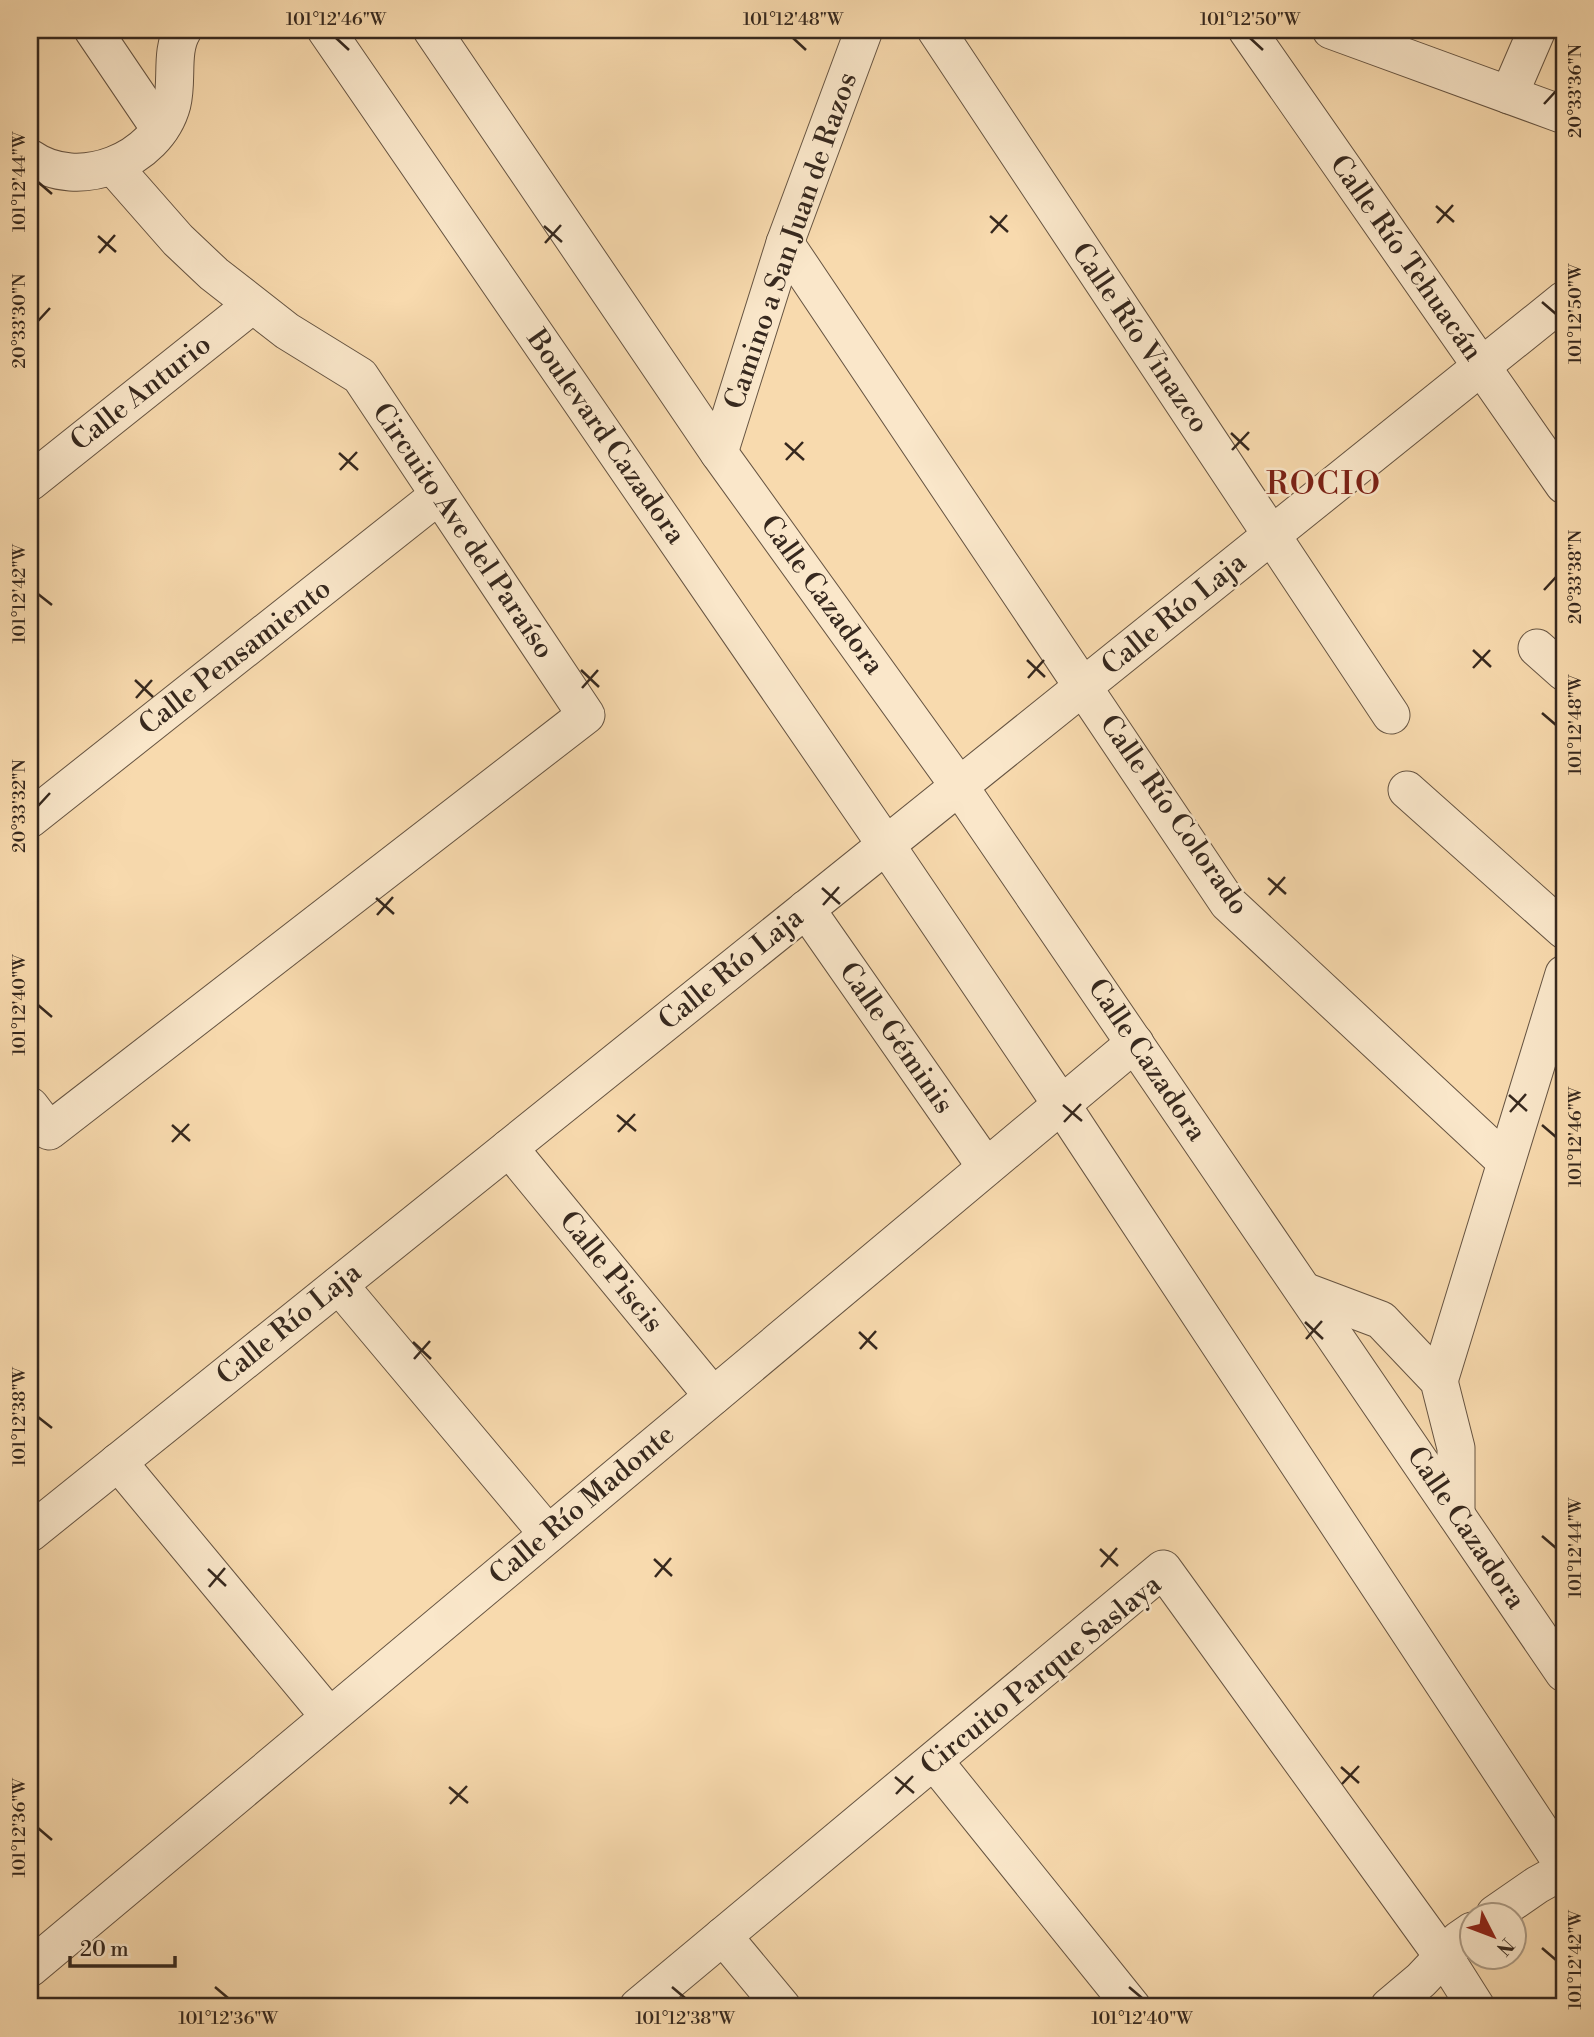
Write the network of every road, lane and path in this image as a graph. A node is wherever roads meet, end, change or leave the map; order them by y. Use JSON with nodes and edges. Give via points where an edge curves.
{"nodes":[{"id":1,"x":93,"y":30,"type":"edge"},
{"id":2,"x":183,"y":30,"type":"edge"},
{"id":3,"x":326,"y":30,"type":"edge"},
{"id":4,"x":432,"y":30,"type":"edge"},
{"id":5,"x":864,"y":30,"type":"edge"},
{"id":6,"x":936,"y":30,"type":"edge"},
{"id":7,"x":1247,"y":30,"type":"edge"},
{"id":8,"x":1331,"y":30,"type":"edge"},
{"id":9,"x":1536,"y":30,"type":"edge"},
{"id":10,"x":1509,"y":95,"type":"junction"},
{"id":11,"x":1564,"y":115,"type":"edge"},
{"id":12,"x":160,"y":130,"type":"junction"},
{"id":13,"x":30,"y":158,"type":"edge"},
{"id":14,"x":113,"y":166,"type":"junction"},
{"id":15,"x":785,"y":243,"type":"junction"},
{"id":16,"x":1564,"y":300,"type":"edge"},
{"id":17,"x":253,"y":305,"type":"junction"},
{"id":18,"x":1481,"y":367,"type":"junction"},
{"id":19,"x":719,"y":453,"type":"junction"},
{"id":20,"x":30,"y":482,"type":"edge"},
{"id":21,"x":1564,"y":485,"type":"edge"},
{"id":22,"x":439,"y":495,"type":"junction"},
{"id":23,"x":1271,"y":535,"type":"junction"},
{"id":24,"x":1537,"y":648,"type":"dead end"},
{"id":25,"x":1564,"y":673,"type":"edge"},
{"id":26,"x":1084,"y":686,"type":"junction"},
{"id":27,"x":1391,"y":715,"type":"dead end"},
{"id":28,"x":959,"y":786,"type":"junction"},
{"id":29,"x":1407,"y":790,"type":"dead end"},
{"id":30,"x":30,"y":819,"type":"edge"},
{"id":31,"x":886,"y":845,"type":"junction"},
{"id":32,"x":806,"y":909,"type":"junction"},
{"id":33,"x":1564,"y":930,"type":"edge"},
{"id":34,"x":1564,"y":974,"type":"edge"},
{"id":35,"x":1135,"y":1043,"type":"junction"},
{"id":36,"x":1061,"y":1104,"type":"junction"},
{"id":37,"x":30,"y":1106,"type":"edge"},
{"id":38,"x":509,"y":1148,"type":"junction"},
{"id":39,"x":1506,"y":1162,"type":"junction"},
{"id":40,"x":986,"y":1167,"type":"junction"},
{"id":41,"x":339,"y":1284,"type":"junction"},
{"id":42,"x":1304,"y":1290,"type":"junction"},
{"id":43,"x":1439,"y":1381,"type":"junction"},
{"id":44,"x":713,"y":1396,"type":"junction"},
{"id":45,"x":118,"y":1462,"type":"junction"},
{"id":46,"x":1456,"y":1514,"type":"junction"},
{"id":47,"x":30,"y":1533,"type":"edge"},
{"id":48,"x":548,"y":1534,"type":"junction"},
{"id":49,"x":1564,"y":1673,"type":"edge"},
{"id":50,"x":329,"y":1716,"type":"junction"},
{"id":51,"x":934,"y":1761,"type":"junction"},
{"id":52,"x":1564,"y":1868,"type":"edge"},
{"id":53,"x":1564,"y":1898,"type":"edge"},
{"id":54,"x":1515,"y":1900,"type":"edge"},
{"id":55,"x":1528,"y":1920,"type":"edge"},
{"id":56,"x":723,"y":1936,"type":"junction"},
{"id":57,"x":1458,"y":1950,"type":"edge"},
{"id":58,"x":32,"y":1959,"type":"edge"},
{"id":59,"x":1447,"y":1965,"type":"edge"},
{"id":60,"x":639,"y":2007,"type":"edge"},
{"id":61,"x":782,"y":2007,"type":"edge"},
{"id":62,"x":1132,"y":2007,"type":"edge"},
{"id":63,"x":1389,"y":2007,"type":"edge"},
{"id":64,"x":1476,"y":2007,"type":"edge"}],
"edges":[{"from":1,"to":12,"type":"street"},
{"from":2,"to":12,"type":"street","via":[[178,37],[171,107]]},
{"from":3,"to":31,"type":"street","name":"Boulevard Cazadora"},
{"from":4,"to":19,"type":"street"},
{"from":5,"to":15,"type":"street","name":"Camino a San Juan de Razos"},
{"from":6,"to":23,"type":"street","name":"Calle Río Vinazco"},
{"from":7,"to":18,"type":"street","name":"Calle Río Tehuacán"},
{"from":8,"to":10,"type":"street"},
{"from":9,"to":10,"type":"street"},
{"from":10,"to":11,"type":"street"},
{"from":12,"to":14,"type":"street","via":[[147,145]]},
{"from":13,"to":14,"type":"street","via":[[61,171]]},
{"from":14,"to":17,"type":"street","name":"Circuito Ave del Paraíso","via":[[178,240]]},
{"from":15,"to":19,"type":"street","name":"Camino a San Juan de Razos"},
{"from":15,"to":26,"type":"street","name":"Calle Río Colorado"},
{"from":16,"to":18,"type":"street","name":"Calle Río Laja"},
{"from":17,"to":20,"type":"street","name":"Calle Anturio"},
{"from":17,"to":22,"type":"street","name":"Circuito Ave del Paraíso","via":[[360,376]]},
{"from":18,"to":21,"type":"street","name":"Calle Río Tehuacán"},
{"from":18,"to":23,"type":"street","name":"Calle Río Laja"},
{"from":19,"to":28,"type":"street","name":"Calle Cazadora"},
{"from":22,"to":30,"type":"street","name":"Calle Pensamiento"},
{"from":22,"to":37,"type":"street","name":"Circuito Ave del Paraíso","via":[[586,715],[49,1131]]},
{"from":23,"to":26,"type":"street","name":"Calle Río Laja"},
{"from":23,"to":27,"type":"street","name":"Calle Río Vinazco"},
{"from":24,"to":25,"type":"street"},
{"from":26,"to":28,"type":"street","name":"Calle Río Laja"},
{"from":26,"to":39,"type":"street","name":"Calle Río Colorado","via":[[1228,903]]},
{"from":28,"to":31,"type":"street","name":"Calle Río Laja"},
{"from":28,"to":35,"type":"street","name":"Calle Cazadora"},
{"from":29,"to":33,"type":"street"},
{"from":31,"to":32,"type":"street","name":"Calle Río Laja"},
{"from":31,"to":36,"type":"street"},
{"from":32,"to":38,"type":"street","name":"Calle Río Laja"},
{"from":32,"to":40,"type":"street","name":"Calle Géminis"},
{"from":34,"to":39,"type":"street"},
{"from":35,"to":36,"type":"street","name":"Calle Río Madonte"},
{"from":35,"to":42,"type":"street","name":"Calle Cazadora"},
{"from":36,"to":40,"type":"street","name":"Calle Río Madonte"},
{"from":36,"to":52,"type":"street"},
{"from":38,"to":41,"type":"street","name":"Calle Río Laja"},
{"from":38,"to":44,"type":"street","name":"Calle Piscis"},
{"from":39,"to":43,"type":"street"},
{"from":40,"to":44,"type":"street","name":"Calle Río Madonte"},
{"from":41,"to":45,"type":"street","name":"Calle Río Laja"},
{"from":41,"to":48,"type":"street"},
{"from":42,"to":43,"type":"street","via":[[1381,1320]]},
{"from":42,"to":46,"type":"street","name":"Calle Cazadora"},
{"from":43,"to":46,"type":"street","via":[[1456,1448]]},
{"from":44,"to":48,"type":"street","name":"Calle Río Madonte"},
{"from":45,"to":47,"type":"street","name":"Calle Río Laja"},
{"from":45,"to":50,"type":"street"},
{"from":46,"to":49,"type":"street","name":"Calle Cazadora"},
{"from":48,"to":50,"type":"street","name":"Calle Río Madonte"},
{"from":50,"to":58,"type":"street","name":"Calle Río Madonte"},
{"from":51,"to":56,"type":"street","name":"Circuito Parque Saslaya"},
{"from":51,"to":59,"type":"street","name":"Circuito Parque Saslaya","via":[[1163,1569]]},
{"from":51,"to":62,"type":"street"},
{"from":52,"to":54,"type":"street"},
{"from":53,"to":55,"type":"street"},
{"from":56,"to":60,"type":"street","name":"Circuito Parque Saslaya"},
{"from":56,"to":61,"type":"street"},
{"from":57,"to":59,"type":"street"},
{"from":59,"to":63,"type":"street"},
{"from":59,"to":64,"type":"street"}]}
